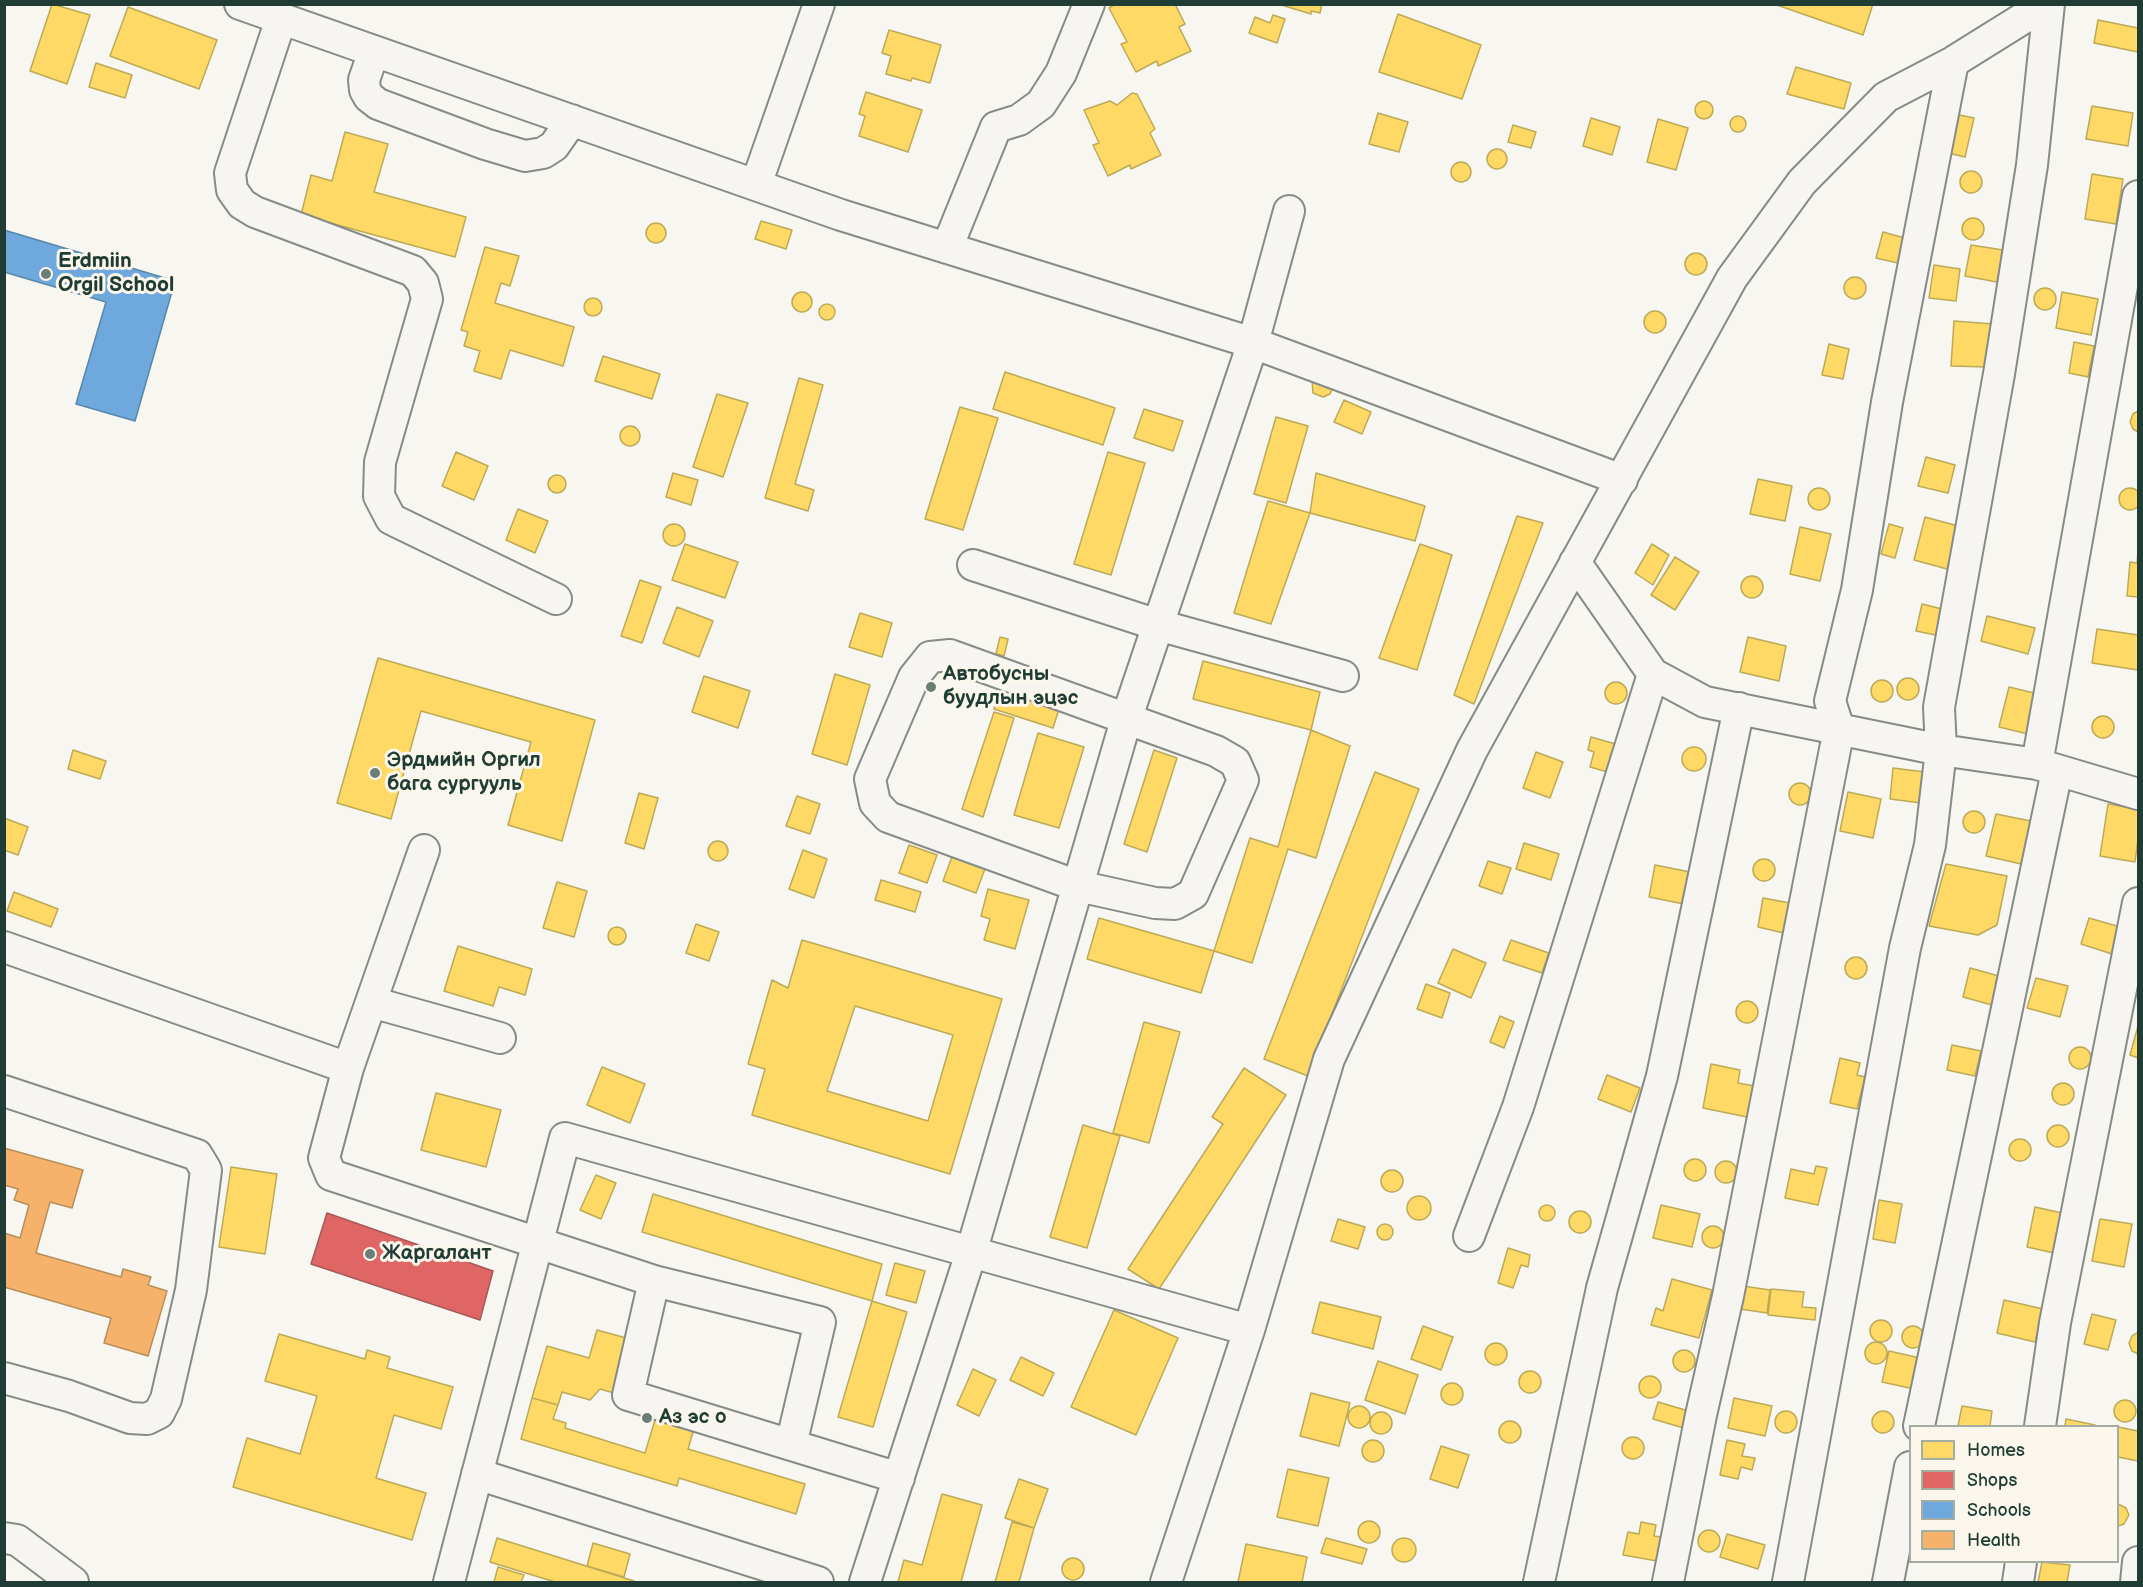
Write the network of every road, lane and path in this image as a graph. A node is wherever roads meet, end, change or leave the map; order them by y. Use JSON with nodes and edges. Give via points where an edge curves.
{"nodes":[{"id":1,"x":240,"y":4,"type":"edge"},
{"id":2,"x":819,"y":4,"type":"edge"},
{"id":3,"x":1089,"y":4,"type":"edge"},
{"id":4,"x":2047,"y":4,"type":"edge"},
{"id":5,"x":281,"y":19,"type":"junction"},
{"id":6,"x":374,"y":51,"type":"junction"},
{"id":7,"x":1953,"y":62,"type":"junction"},
{"id":8,"x":572,"y":120,"type":"junction"},
{"id":9,"x":756,"y":185,"type":"junction"},
{"id":10,"x":2139,"y":196,"type":"edge"},
{"id":11,"x":1289,"y":211,"type":"dead end"},
{"id":12,"x":947,"y":248,"type":"junction"},
{"id":13,"x":1253,"y":343,"type":"junction"},
{"id":14,"x":1622,"y":480,"type":"junction"},
{"id":15,"x":1575,"y":562,"type":"junction"},
{"id":16,"x":973,"y":565,"type":"dead end"},
{"id":17,"x":556,"y":599,"type":"dead end"},
{"id":18,"x":1158,"y":625,"type":"junction"},
{"id":19,"x":1653,"y":674,"type":"junction"},
{"id":20,"x":1343,"y":676,"type":"dead end"},
{"id":21,"x":1739,"y":708,"type":"junction"},
{"id":22,"x":1126,"y":720,"type":"junction"},
{"id":23,"x":1839,"y":729,"type":"junction"},
{"id":24,"x":1941,"y":750,"type":"junction"},
{"id":25,"x":2047,"y":767,"type":"junction"},
{"id":26,"x":2139,"y":794,"type":"edge"},
{"id":27,"x":424,"y":850,"type":"dead end"},
{"id":28,"x":1078,"y":886,"type":"junction"},
{"id":29,"x":2139,"y":903,"type":"edge"},
{"id":30,"x":4,"y":947,"type":"edge"},
{"id":31,"x":371,"y":1002,"type":"junction"},
{"id":32,"x":500,"y":1038,"type":"dead end"},
{"id":33,"x":348,"y":1068,"type":"junction"},
{"id":34,"x":4,"y":1091,"type":"edge"},
{"id":35,"x":1469,"y":1236,"type":"dead end"},
{"id":36,"x":538,"y":1241,"type":"junction"},
{"id":37,"x":971,"y":1253,"type":"junction"},
{"id":38,"x":654,"y":1281,"type":"junction"},
{"id":39,"x":1249,"y":1330,"type":"junction"},
{"id":40,"x":4,"y":1378,"type":"edge"},
{"id":41,"x":1919,"y":1425,"type":"edge"},
{"id":42,"x":2040,"y":1425,"type":"edge"},
{"id":43,"x":791,"y":1445,"type":"junction"},
{"id":44,"x":477,"y":1474,"type":"junction"},
{"id":45,"x":1909,"y":1477,"type":"edge"},
{"id":46,"x":899,"y":1478,"type":"junction"},
{"id":47,"x":4,"y":1538,"type":"edge"},
{"id":48,"x":2139,"y":1562,"type":"edge"},
{"id":49,"x":2021,"y":1563,"type":"edge"},
{"id":50,"x":73,"y":1582,"type":"edge"},
{"id":51,"x":449,"y":1582,"type":"edge"},
{"id":52,"x":818,"y":1582,"type":"edge"},
{"id":53,"x":865,"y":1582,"type":"edge"},
{"id":54,"x":1166,"y":1582,"type":"edge"},
{"id":55,"x":1539,"y":1582,"type":"edge"},
{"id":56,"x":1668,"y":1582,"type":"edge"},
{"id":57,"x":1788,"y":1582,"type":"edge"},
{"id":58,"x":1888,"y":1582,"type":"edge"},
{"id":59,"x":2018,"y":1582,"type":"edge"},
{"id":60,"x":2136,"y":1582,"type":"edge"}],
"edges":[{"from":1,"to":5,"type":"street"},
{"from":2,"to":9,"type":"street"},
{"from":3,"to":12,"type":"street","via":[[1061,74],[1041,104],[1019,120],[996,127]]},
{"from":4,"to":7,"type":"street"},
{"from":4,"to":24,"type":"street","via":[[2032,165],[1939,707]]},
{"from":5,"to":6,"type":"street"},
{"from":5,"to":17,"type":"street","via":[[230,173],[232,190],[242,204],[255,212],[413,271],[423,283],[427,299],[380,462],[379,496],[391,519]]},
{"from":6,"to":8,"type":"street"},
{"from":6,"to":8,"type":"street","via":[[364,80],[369,97],[378,104],[485,144],[525,156],[543,153],[555,146]]},
{"from":7,"to":14,"type":"street","via":[[1886,97],[1802,182],[1732,278]]},
{"from":7,"to":23,"type":"street","via":[[1887,402],[1857,590],[1830,702]]},
{"from":8,"to":9,"type":"street"},
{"from":9,"to":12,"type":"street"},
{"from":10,"to":25,"type":"street"},
{"from":11,"to":13,"type":"street"},
{"from":12,"to":13,"type":"street"},
{"from":13,"to":14,"type":"street"},
{"from":13,"to":18,"type":"street"},
{"from":14,"to":15,"type":"street"},
{"from":15,"to":19,"type":"street"},
{"from":15,"to":39,"type":"street","via":[[1472,750],[1329,1059]]},
{"from":16,"to":18,"type":"street"},
{"from":18,"to":20,"type":"street"},
{"from":18,"to":22,"type":"street"},
{"from":19,"to":21,"type":"street","via":[[1705,702]]},
{"from":19,"to":35,"type":"street","via":[[1518,1107]]},
{"from":21,"to":23,"type":"street"},
{"from":21,"to":55,"type":"street","via":[[1662,1076],[1602,1288]]},
{"from":22,"to":28,"type":"street"},
{"from":22,"to":28,"type":"street","via":[[1216,751],[1235,762],[1242,780],[1193,894],[1175,904],[1155,903]]},
{"from":22,"to":28,"type":"street","via":[[950,655],[930,657],[914,677],[870,779],[875,802],[888,817]]},
{"from":23,"to":24,"type":"street"},
{"from":23,"to":56,"type":"street"},
{"from":24,"to":25,"type":"street"},
{"from":24,"to":57,"type":"street","via":[[1930,845],[1905,948]]},
{"from":25,"to":26,"type":"street"},
{"from":25,"to":41,"type":"street"},
{"from":27,"to":31,"type":"street"},
{"from":28,"to":37,"type":"street"},
{"from":29,"to":42,"type":"street","via":[[2055,1323]]},
{"from":30,"to":33,"type":"street"},
{"from":31,"to":32,"type":"street"},
{"from":31,"to":33,"type":"street"},
{"from":33,"to":36,"type":"street","via":[[324,1158],[331,1175]]},
{"from":34,"to":40,"type":"street","via":[[197,1155],[206,1170],[191,1290],[166,1399],[159,1413],[147,1419],[130,1418]]},
{"from":36,"to":37,"type":"street","via":[[565,1138]]},
{"from":36,"to":38,"type":"street"},
{"from":36,"to":44,"type":"street"},
{"from":37,"to":39,"type":"street"},
{"from":37,"to":46,"type":"street"},
{"from":38,"to":43,"type":"street","via":[[628,1395]]},
{"from":38,"to":43,"type":"street","via":[[820,1322]]},
{"from":39,"to":54,"type":"street"},
{"from":43,"to":46,"type":"street"},
{"from":44,"to":51,"type":"street"},
{"from":44,"to":52,"type":"street"},
{"from":45,"to":58,"type":"street"},
{"from":46,"to":53,"type":"street"},
{"from":47,"to":50,"type":"street","via":[[17,1540]]},
{"from":48,"to":60,"type":"street"},
{"from":49,"to":59,"type":"street"}]}
